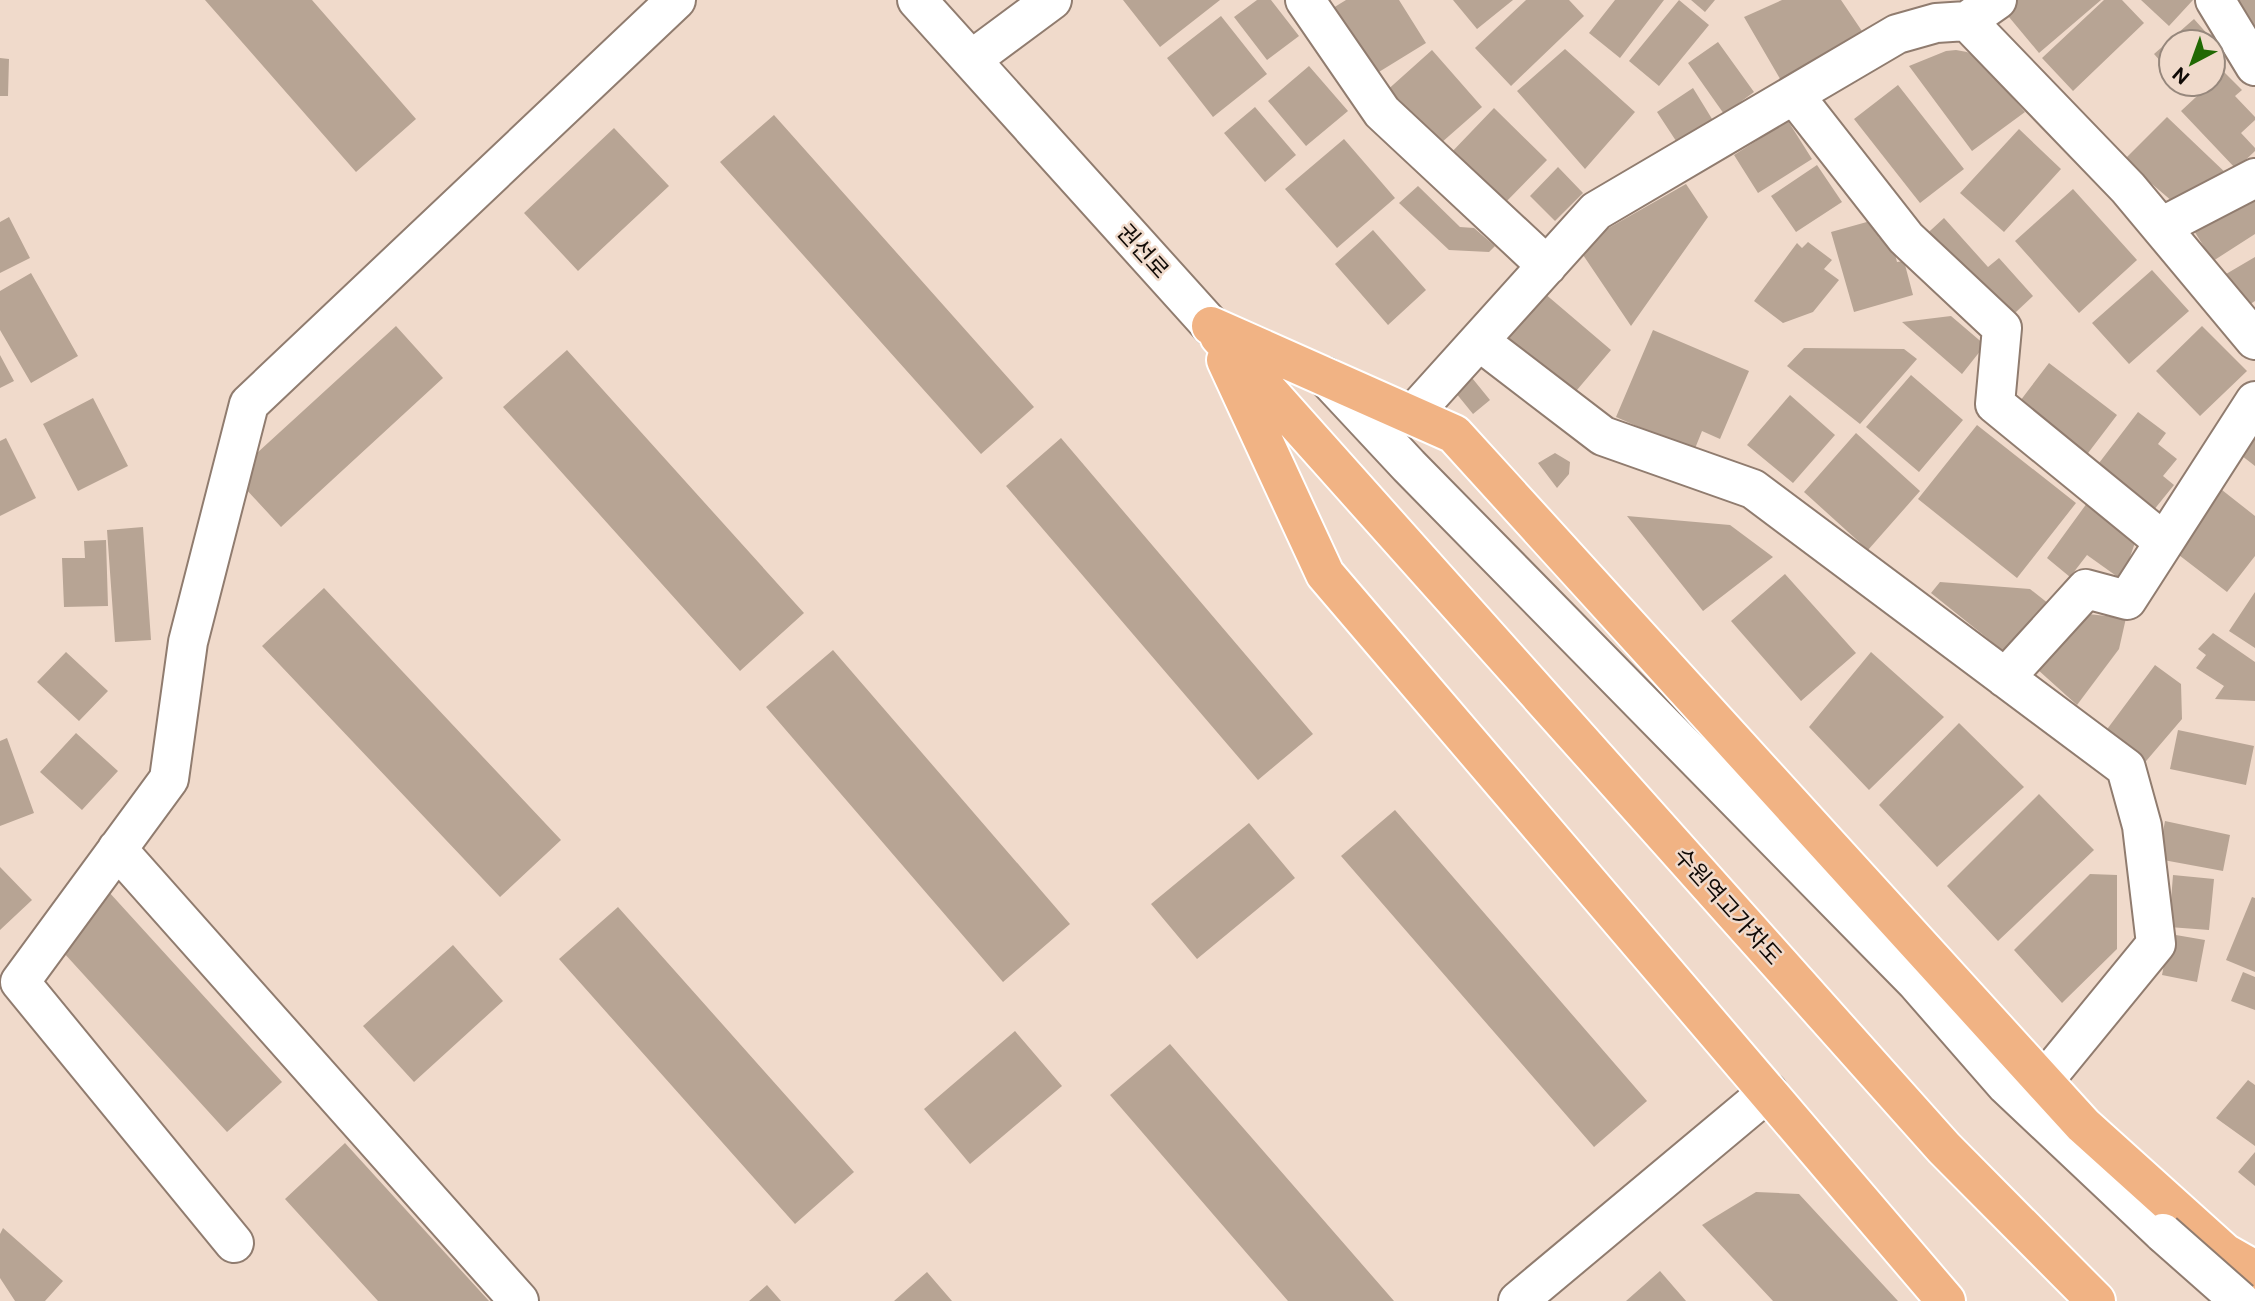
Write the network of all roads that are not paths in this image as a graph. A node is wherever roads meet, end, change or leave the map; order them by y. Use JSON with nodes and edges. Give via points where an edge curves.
{"nodes":[{"id":1,"x":676,"y":0,"type":"edge"},
{"id":2,"x":917,"y":0,"type":"edge"},
{"id":3,"x":1052,"y":0,"type":"edge"},
{"id":4,"x":1305,"y":0,"type":"edge"},
{"id":5,"x":2215,"y":0,"type":"edge"},
{"id":6,"x":1952,"y":11,"type":"edge"},
{"id":7,"x":971,"y":60,"type":"junction"},
{"id":8,"x":2255,"y":66,"type":"edge"},
{"id":9,"x":1794,"y":94,"type":"junction"},
{"id":10,"x":2255,"y":178,"type":"edge"},
{"id":11,"x":2161,"y":227,"type":"junction"},
{"id":12,"x":1547,"y":266,"type":"junction"},
{"id":13,"x":1211,"y":327,"type":"junction"},
{"id":14,"x":2255,"y":340,"type":"edge"},
{"id":15,"x":1479,"y":341,"type":"junction"},
{"id":16,"x":1326,"y":377,"type":"junction"},
{"id":17,"x":2255,"y":401,"type":"edge"},
{"id":18,"x":1412,"y":415,"type":"junction"},
{"id":19,"x":1369,"y":502,"type":"joint"},
{"id":20,"x":2164,"y":542,"type":"junction"},
{"id":21,"x":2005,"y":678,"type":"junction"},
{"id":22,"x":117,"y":849,"type":"junction"},
{"id":23,"x":2043,"y":1082,"type":"junction"},
{"id":24,"x":1768,"y":1092,"type":"junction"},
{"id":25,"x":2190,"y":1223,"type":"junction"},
{"id":26,"x":234,"y":1243,"type":"dead end"},
{"id":27,"x":2255,"y":1270,"type":"edge"},
{"id":28,"x":519,"y":1301,"type":"edge"},
{"id":29,"x":1518,"y":1301,"type":"edge"},
{"id":30,"x":1946,"y":1301,"type":"edge"},
{"id":31,"x":2096,"y":1301,"type":"edge"},
{"id":32,"x":2205,"y":1301,"type":"edge"},
{"id":33,"x":2240,"y":1301,"type":"edge"}],
"edges":[{"from":1,"to":22,"type":"street","via":[[249,404],[188,642],[169,779]]},
{"from":2,"to":7,"type":"street","name":"권선로"},
{"from":3,"to":7,"type":"street"},
{"from":4,"to":12,"type":"street","via":[[1382,112]]},
{"from":5,"to":8,"type":"street"},
{"from":6,"to":9,"type":"street","via":[[1897,34]]},
{"from":6,"to":11,"type":"street"},
{"from":7,"to":13,"type":"street","name":"권선로"},
{"from":9,"to":12,"type":"street","via":[[1596,211]]},
{"from":9,"to":20,"type":"street","via":[[1906,239],[2002,328],[1995,404]]},
{"from":10,"to":11,"type":"street"},
{"from":11,"to":14,"type":"street"},
{"from":12,"to":15,"type":"street"},
{"from":13,"to":16,"type":"main road"},
{"from":13,"to":19,"type":"main road","name":"권선로"},
{"from":13,"to":24,"type":"main road","via":[[1325,574]]},
{"from":15,"to":18,"type":"street"},
{"from":15,"to":21,"type":"street","via":[[1603,436],[1753,489]]},
{"from":16,"to":18,"type":"main road"},
{"from":16,"to":33,"type":"street","bridge":true,"via":[[1916,982],[2006,1084]]},
{"from":17,"to":20,"type":"street"},
{"from":18,"to":23,"type":"main road","via":[[1454,435]]},
{"from":19,"to":31,"type":"main road","name":"수원역고가차도","via":[[1944,1148]]},
{"from":20,"to":21,"type":"street","via":[[2127,600],[2087,589]]},
{"from":21,"to":23,"type":"street","via":[[2126,768],[2142,826],[2156,944]]},
{"from":22,"to":26,"type":"street","via":[[20,982]]},
{"from":22,"to":28,"type":"street"},
{"from":23,"to":25,"type":"main road"},
{"from":24,"to":29,"type":"street"},
{"from":24,"to":30,"type":"main road"},
{"from":25,"to":27,"type":"main road","via":[[2225,1253]]},
{"from":25,"to":32,"type":"main road"}]}
